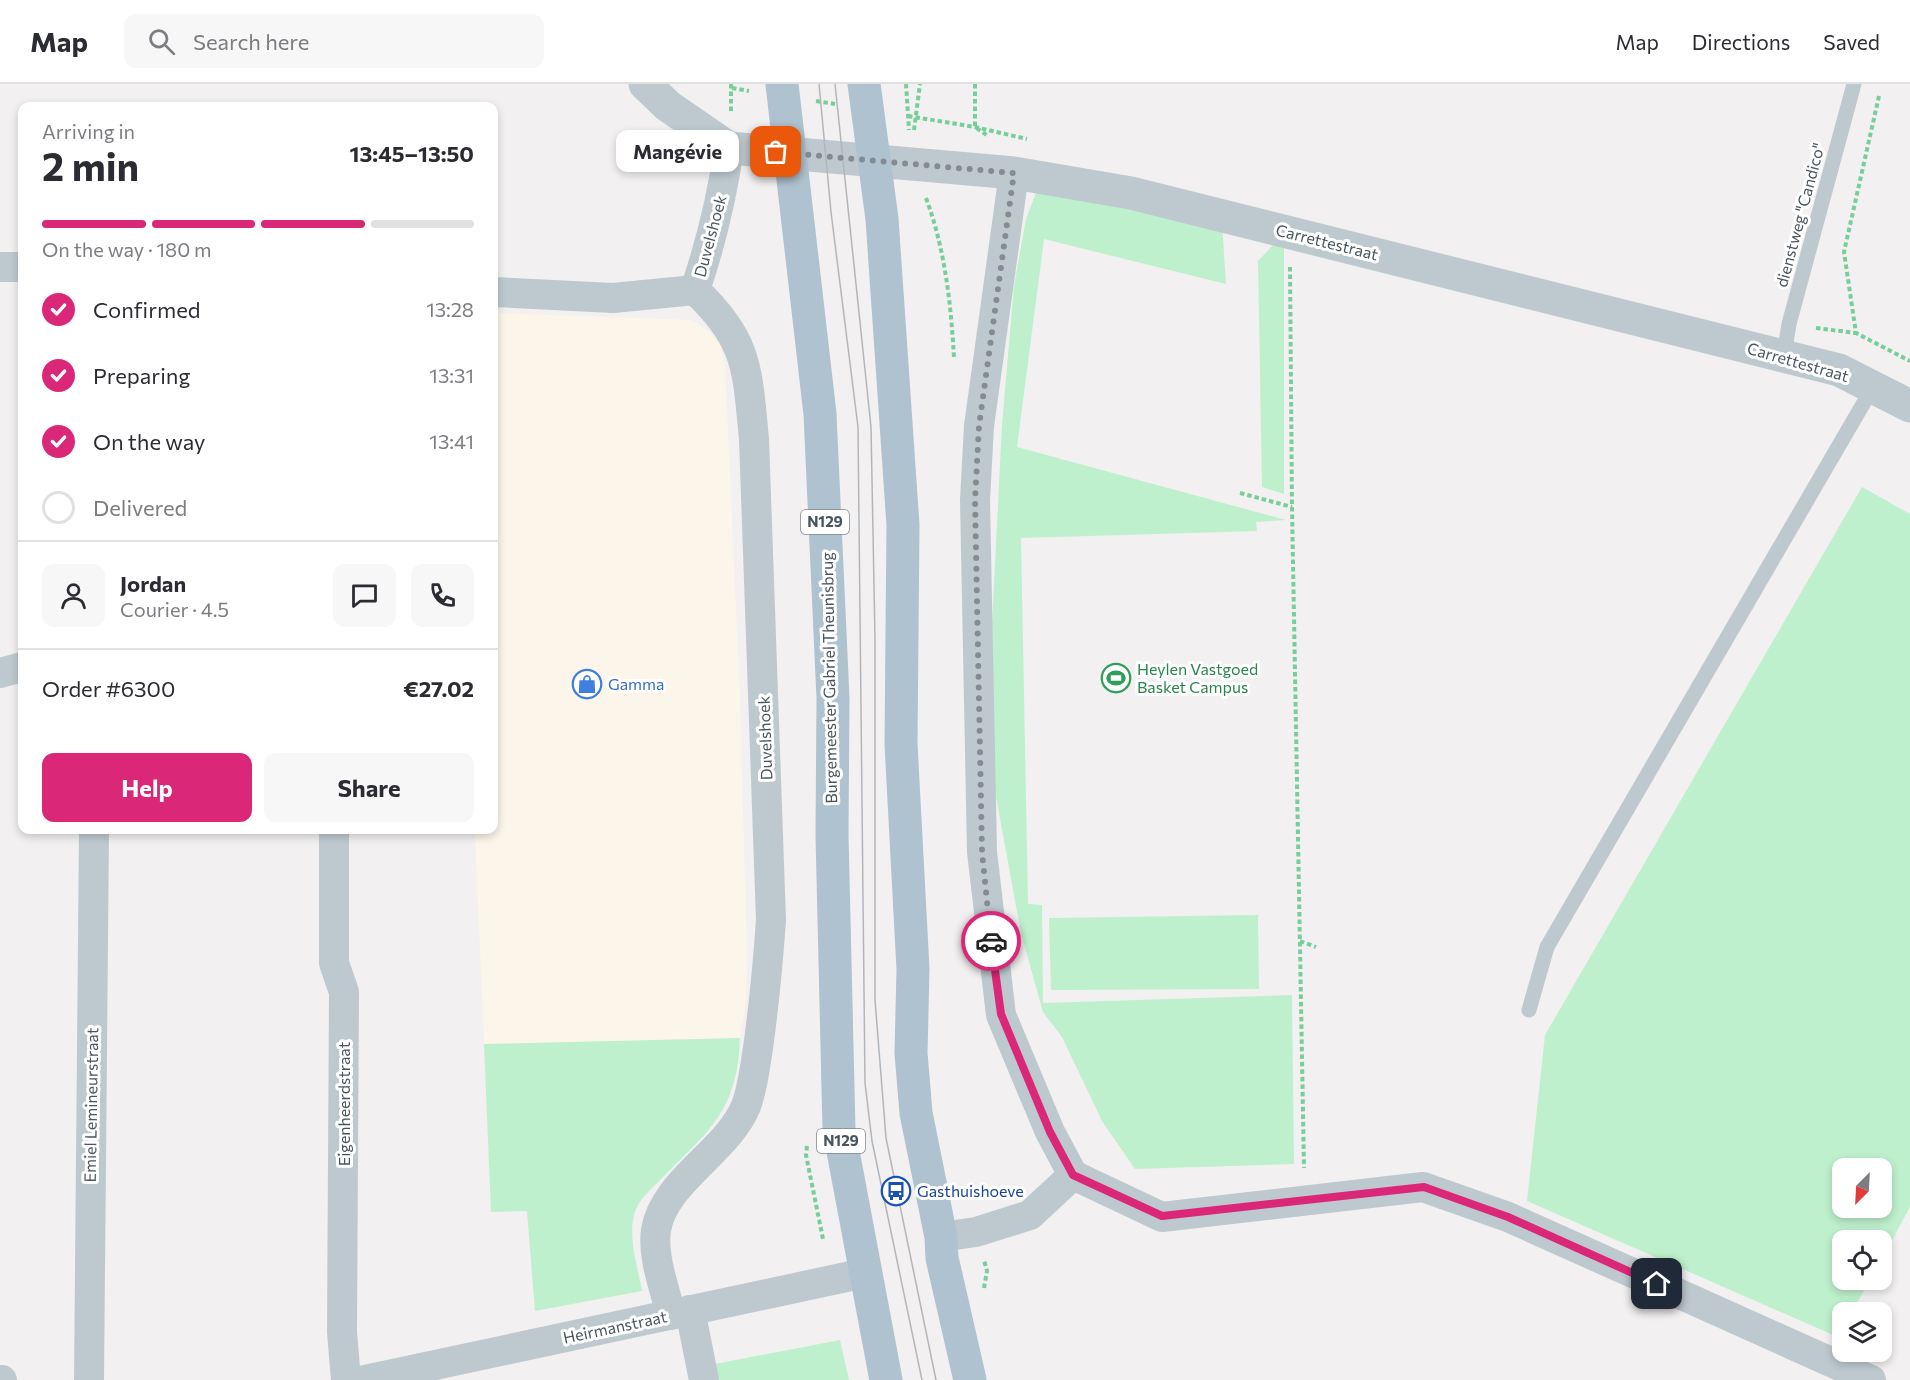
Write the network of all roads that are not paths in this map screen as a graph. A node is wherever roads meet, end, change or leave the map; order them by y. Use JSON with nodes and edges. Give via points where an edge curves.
{"nodes":[{"id":1,"x":645,"y":84,"type":"edge"},
{"id":2,"x":782,"y":84,"type":"edge"},
{"id":3,"x":864,"y":84,"type":"edge"},
{"id":4,"x":1854,"y":84,"type":"edge"},
{"id":5,"x":729,"y":148,"type":"junction"},
{"id":6,"x":1014,"y":173,"type":"junction"},
{"id":7,"x":0,"y":267,"type":"edge"},
{"id":8,"x":18,"y":267,"type":"edge"},
{"id":9,"x":695,"y":290,"type":"junction"},
{"id":10,"x":498,"y":292,"type":"edge"},
{"id":11,"x":1784,"y":355,"type":"junction"},
{"id":12,"x":1873,"y":387,"type":"junction"},
{"id":13,"x":1910,"y":406,"type":"edge"},
{"id":14,"x":18,"y":668,"type":"edge"},
{"id":15,"x":0,"y":672,"type":"edge"},
{"id":16,"x":94,"y":834,"type":"edge"},
{"id":17,"x":334,"y":834,"type":"edge"},
{"id":18,"x":1529,"y":1010,"type":"dead end"},
{"id":19,"x":1073,"y":1175,"type":"junction"},
{"id":20,"x":941,"y":1237,"type":"junction"},
{"id":21,"x":864,"y":1273,"type":"junction"},
{"id":22,"x":680,"y":1312,"type":"junction"},
{"id":23,"x":89,"y":1380,"type":"edge"},
{"id":24,"x":346,"y":1380,"type":"edge"},
{"id":25,"x":365,"y":1380,"type":"edge"},
{"id":26,"x":704,"y":1380,"type":"edge"},
{"id":27,"x":886,"y":1380,"type":"edge"},
{"id":28,"x":970,"y":1380,"type":"edge"},
{"id":29,"x":1871,"y":1380,"type":"edge"}],
"edges":[{"from":1,"to":5,"type":"street","via":[[668,106]]},
{"from":2,"to":21,"type":"main road","name":"Burgemeester Gabriel Theunisbrug","number":"N129","via":[[820,414],[832,698],[835,996],[842,1146]]},
{"from":3,"to":20,"type":"main road","via":[[882,219],[903,525],[901,744],[913,969],[911,1053],[916,1113]]},
{"from":4,"to":11,"type":"lane","name":"dienstweg \"Candico\""},
{"from":5,"to":6,"type":"street","name":"Carrettestraat"},
{"from":5,"to":9,"type":"street","name":"Duvelshoek","via":[[712,240]]},
{"from":6,"to":11,"type":"street","name":"Carrettestraat","via":[[1131,193]]},
{"from":6,"to":19,"type":"street","via":[[979,426],[975,500],[982,852],[1001,1014],[1050,1132]]},
{"from":7,"to":8,"type":"street"},
{"from":9,"to":10,"type":"street","via":[[613,298]]},
{"from":9,"to":22,"type":"street","name":"Duvelshoek","via":[[734,334],[749,384],[771,920],[766,989],[746,1105],[727,1136],[661,1211],[656,1231],[656,1251]]},
{"from":11,"to":12,"type":"street","name":"Carrettestraat","via":[[1839,370]]},
{"from":12,"to":13,"type":"street","name":"Carrettestraat"},
{"from":12,"to":18,"type":"lane","via":[[1547,947]]},
{"from":14,"to":15,"type":"street"},
{"from":16,"to":23,"type":"street","name":"Emiel Lemineurstraat"},
{"from":17,"to":24,"type":"street","name":"Eigenheerdstraat","via":[[334,963],[344,992],[342,1332]]},
{"from":19,"to":20,"type":"street","via":[[1030,1215],[976,1232]]},
{"from":19,"to":29,"type":"street","via":[[1162,1216],[1424,1187],[1508,1217]]},
{"from":20,"to":28,"type":"main road","via":[[942,1258]]},
{"from":21,"to":22,"type":"street","name":"Heirmanstraat"},
{"from":21,"to":27,"type":"main road","number":"N129"},
{"from":22,"to":25,"type":"street","name":"Heirmanstraat"},
{"from":22,"to":26,"type":"street","name":"Duvelshoek"}]}
